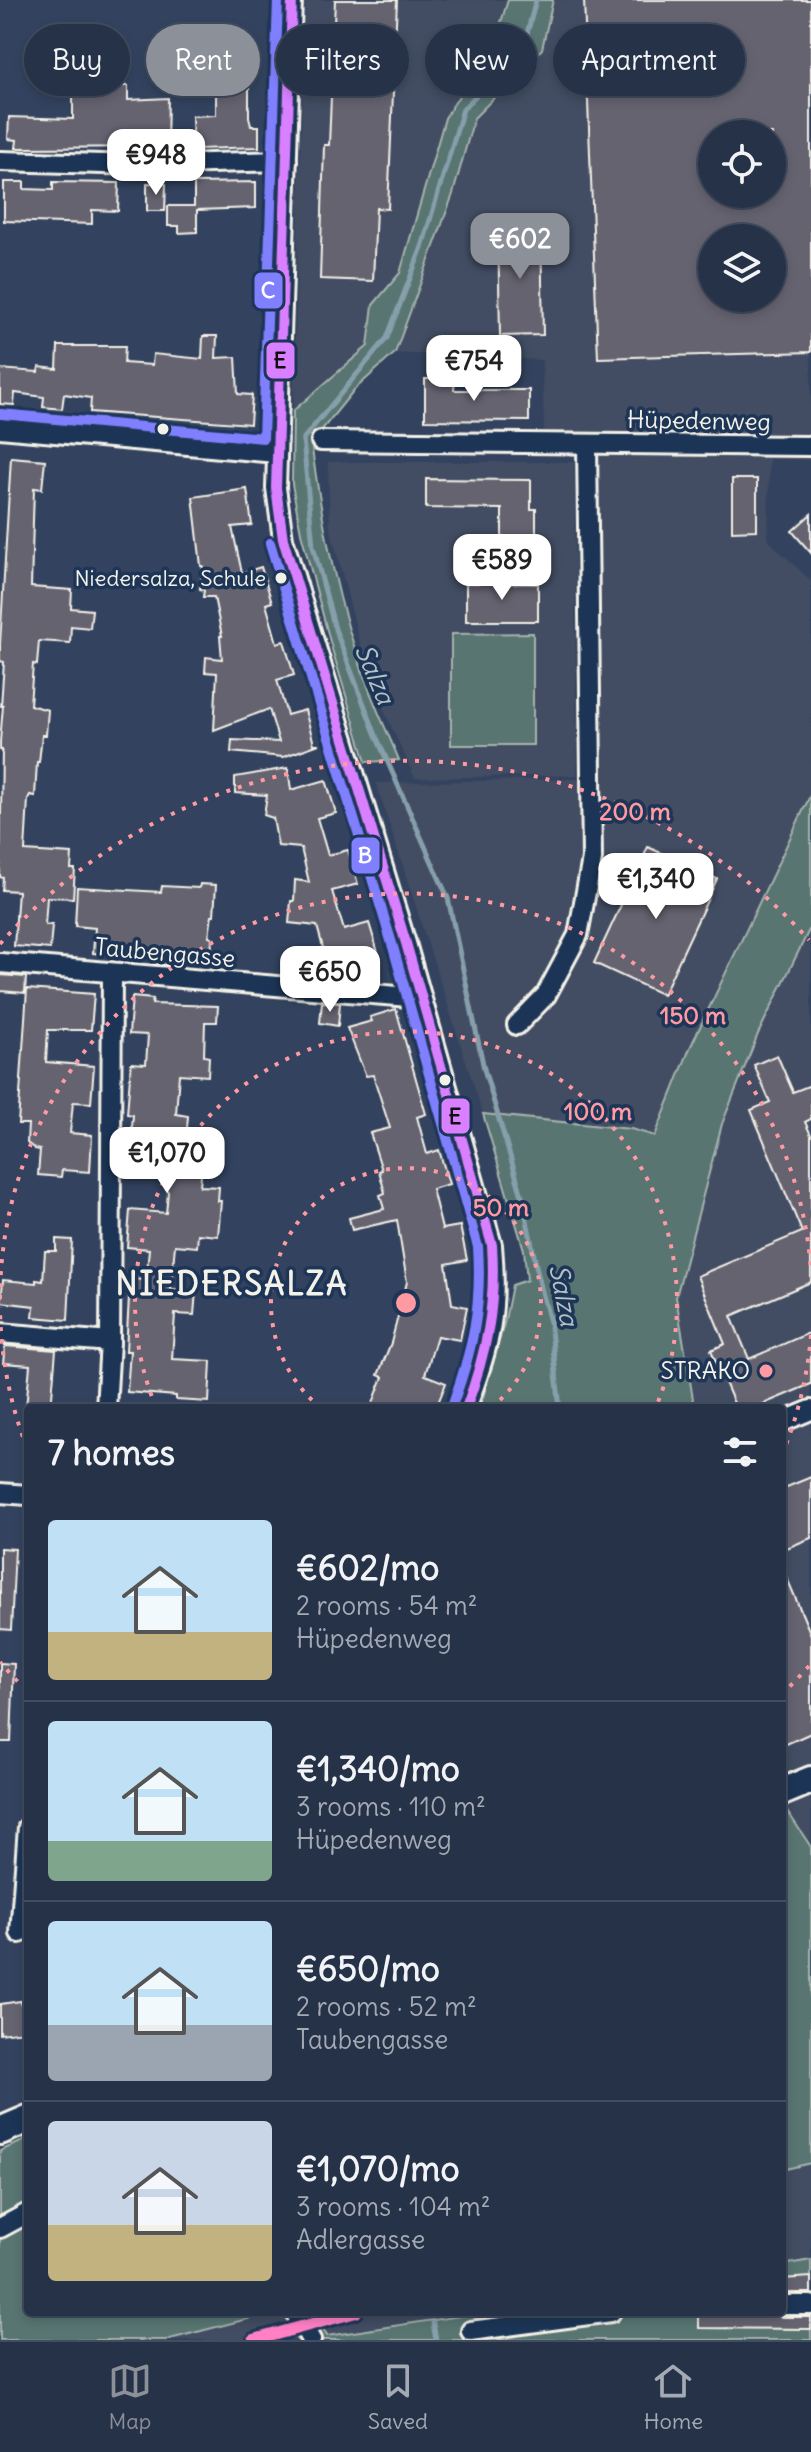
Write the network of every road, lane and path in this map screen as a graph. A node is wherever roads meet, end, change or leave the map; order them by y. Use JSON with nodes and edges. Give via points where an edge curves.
{"nodes":[{"id":1,"x":292,"y":0,"type":"edge"},
{"id":2,"x":0,"y":161,"type":"edge"},
{"id":3,"x":287,"y":161,"type":"junction"},
{"id":4,"x":0,"y":428,"type":"edge"},
{"id":5,"x":321,"y":441,"type":"dead end"},
{"id":6,"x":587,"y":444,"type":"junction"},
{"id":7,"x":811,"y":446,"type":"edge"},
{"id":8,"x":276,"y":453,"type":"junction"},
{"id":9,"x":0,"y":963,"type":"edge"},
{"id":10,"x":112,"y":973,"type":"junction"},
{"id":11,"x":421,"y":998,"type":"junction"},
{"id":12,"x":517,"y":1025,"type":"dead end"},
{"id":13,"x":0,"y":1333,"type":"edge"},
{"id":14,"x":110,"y":1342,"type":"junction"},
{"id":15,"x":106,"y":1404,"type":"edge"},
{"id":16,"x":467,"y":1404,"type":"edge"},
{"id":17,"x":811,"y":1410,"type":"edge"},
{"id":18,"x":786,"y":1420,"type":"edge"},
{"id":19,"x":0,"y":1493,"type":"edge"},
{"id":20,"x":24,"y":1495,"type":"edge"},
{"id":21,"x":811,"y":1780,"type":"edge"},
{"id":22,"x":786,"y":1790,"type":"edge"},
{"id":23,"x":0,"y":1931,"type":"edge"},
{"id":24,"x":24,"y":1933,"type":"edge"},
{"id":25,"x":24,"y":2121,"type":"edge"},
{"id":26,"x":0,"y":2131,"type":"edge"},
{"id":27,"x":24,"y":2215,"type":"edge"},
{"id":28,"x":0,"y":2228,"type":"edge"},
{"id":29,"x":786,"y":2305,"type":"edge"},
{"id":30,"x":811,"y":2305,"type":"edge"},
{"id":31,"x":297,"y":2316,"type":"edge"},
{"id":32,"x":582,"y":2316,"type":"edge"},
{"id":33,"x":471,"y":2331,"type":"dead end"},
{"id":34,"x":311,"y":2340,"type":"edge"}],
"edges":[{"from":1,"to":3,"type":"street"},
{"from":2,"to":3,"type":"street"},
{"from":3,"to":8,"type":"street"},
{"from":4,"to":8,"type":"street"},
{"from":5,"to":6,"type":"street","name":"Hüpedenweg"},
{"from":6,"to":7,"type":"street","name":"Hüpedenweg"},
{"from":6,"to":12,"type":"street","via":[[592,859],[578,935],[546,995]]},
{"from":8,"to":11,"type":"street","via":[[283,539]]},
{"from":9,"to":10,"type":"street","name":"Taubengasse"},
{"from":10,"to":11,"type":"street","name":"Taubengasse"},
{"from":10,"to":14,"type":"street"},
{"from":11,"to":16,"type":"street","via":[[492,1245],[492,1334]]},
{"from":13,"to":14,"type":"street"},
{"from":14,"to":15,"type":"street"},
{"from":17,"to":18,"type":"street"},
{"from":19,"to":20,"type":"street"},
{"from":21,"to":22,"type":"main road"},
{"from":23,"to":24,"type":"street"},
{"from":25,"to":26,"type":"main road"},
{"from":27,"to":28,"type":"street"},
{"from":29,"to":30,"type":"street"},
{"from":31,"to":34,"type":"street"},
{"from":32,"to":33,"type":"street"}]}
